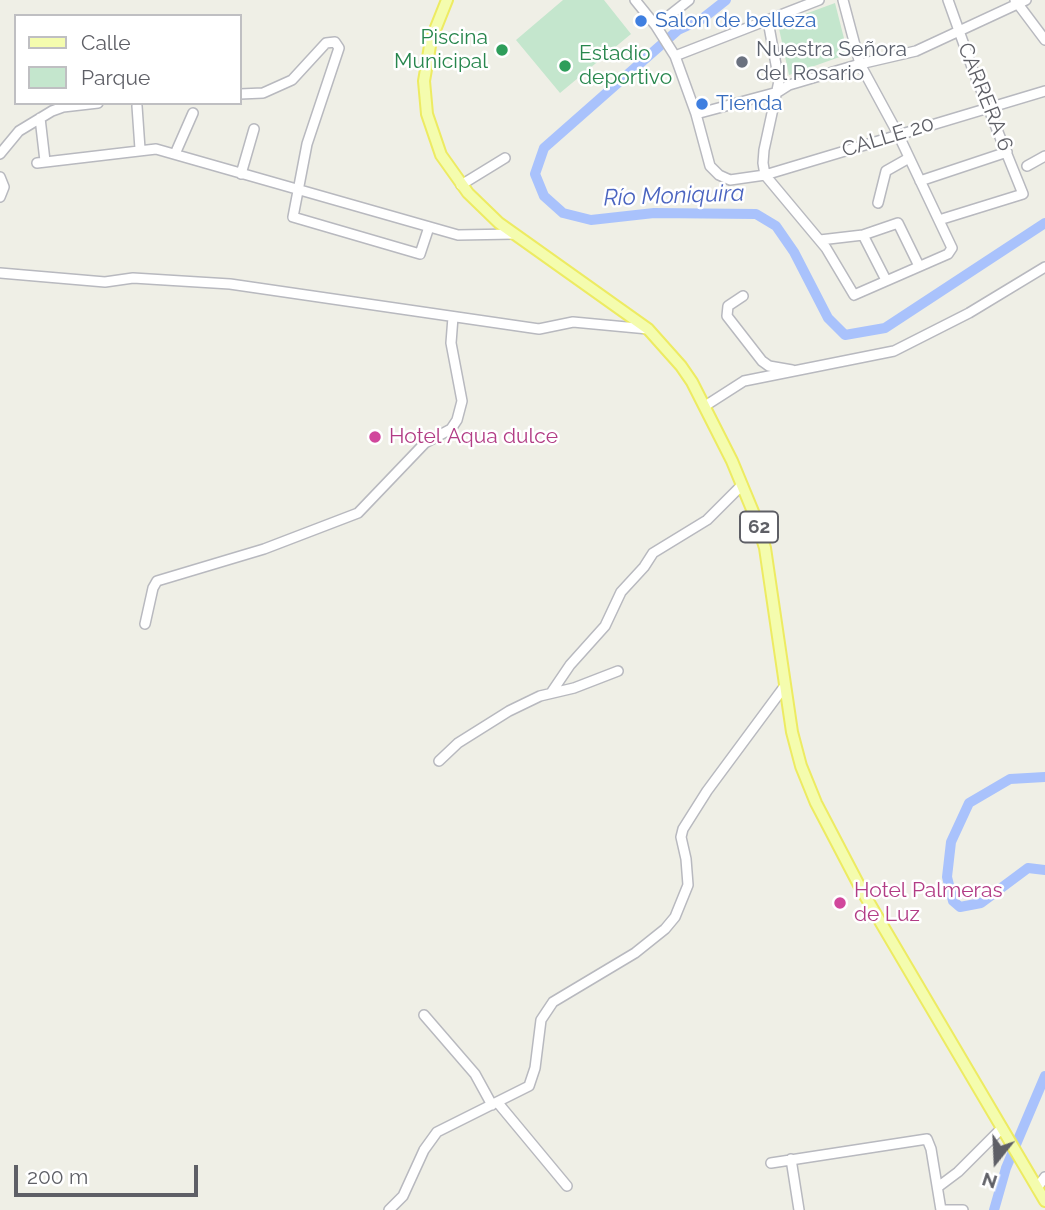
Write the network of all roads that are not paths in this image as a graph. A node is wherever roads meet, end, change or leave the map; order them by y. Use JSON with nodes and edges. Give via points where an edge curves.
{"nodes":[{"id":1,"x":447,"y":0,"type":"edge"},
{"id":2,"x":635,"y":0,"type":"edge"},
{"id":3,"x":689,"y":0,"type":"edge"},
{"id":4,"x":818,"y":0,"type":"edge"},
{"id":5,"x":844,"y":0,"type":"edge"},
{"id":6,"x":948,"y":0,"type":"edge"},
{"id":7,"x":1020,"y":1,"type":"edge"},
{"id":8,"x":768,"y":21,"type":"junction"},
{"id":9,"x":656,"y":26,"type":"junction"},
{"id":10,"x":958,"y":33,"type":"junction"},
{"id":11,"x":1045,"y":40,"type":"edge"},
{"id":12,"x":673,"y":53,"type":"junction"},
{"id":13,"x":860,"y":64,"type":"junction"},
{"id":14,"x":1045,"y":91,"type":"edge"},
{"id":15,"x":778,"y":92,"type":"junction"},
{"id":16,"x":242,"y":94,"type":"edge"},
{"id":17,"x":80,"y":105,"type":"edge"},
{"id":18,"x":138,"y":106,"type":"dead end"},
{"id":19,"x":989,"y":106,"type":"junction"},
{"id":20,"x":193,"y":113,"type":"dead end"},
{"id":21,"x":696,"y":114,"type":"junction"},
{"id":22,"x":40,"y":118,"type":"junction"},
{"id":23,"x":254,"y":129,"type":"dead end"},
{"id":24,"x":898,"y":134,"type":"junction"},
{"id":25,"x":140,"y":149,"type":"junction"},
{"id":26,"x":1007,"y":152,"type":"junction"},
{"id":27,"x":0,"y":154,"type":"edge"},
{"id":28,"x":175,"y":154,"type":"junction"},
{"id":29,"x":1045,"y":156,"type":"edge"},
{"id":30,"x":505,"y":158,"type":"dead end"},
{"id":31,"x":909,"y":158,"type":"junction"},
{"id":32,"x":1027,"y":166,"type":"dead end"},
{"id":33,"x":241,"y":174,"type":"junction"},
{"id":34,"x":765,"y":175,"type":"junction"},
{"id":35,"x":0,"y":177,"type":"edge"},
{"id":36,"x":920,"y":181,"type":"junction"},
{"id":37,"x":461,"y":185,"type":"junction"},
{"id":38,"x":299,"y":188,"type":"junction"},
{"id":39,"x":0,"y":197,"type":"edge"},
{"id":40,"x":878,"y":203,"type":"dead end"},
{"id":41,"x":939,"y":220,"type":"junction"},
{"id":42,"x":429,"y":227,"type":"junction"},
{"id":43,"x":514,"y":234,"type":"junction"},
{"id":44,"x":863,"y":235,"type":"junction"},
{"id":45,"x":820,"y":240,"type":"junction"},
{"id":46,"x":919,"y":266,"type":"junction"},
{"id":47,"x":1045,"y":267,"type":"edge"},
{"id":48,"x":0,"y":273,"type":"edge"},
{"id":49,"x":886,"y":280,"type":"junction"},
{"id":50,"x":743,"y":296,"type":"dead end"},
{"id":51,"x":453,"y":317,"type":"junction"},
{"id":52,"x":648,"y":329,"type":"junction"},
{"id":53,"x":797,"y":371,"type":"junction"},
{"id":54,"x":705,"y":406,"type":"junction"},
{"id":55,"x":742,"y":485,"type":"junction"},
{"id":56,"x":145,"y":624,"type":"dead end"},
{"id":57,"x":618,"y":671,"type":"dead end"},
{"id":58,"x":784,"y":687,"type":"junction"},
{"id":59,"x":551,"y":693,"type":"junction"},
{"id":60,"x":439,"y":761,"type":"dead end"},
{"id":61,"x":424,"y":1015,"type":"dead end"},
{"id":62,"x":495,"y":1104,"type":"junction"},
{"id":63,"x":1004,"y":1130,"type":"junction"},
{"id":64,"x":791,"y":1159,"type":"junction"},
{"id":65,"x":771,"y":1163,"type":"dead end"},
{"id":66,"x":1045,"y":1177,"type":"edge"},
{"id":67,"x":567,"y":1185,"type":"dead end"},
{"id":68,"x":938,"y":1187,"type":"junction"},
{"id":69,"x":1037,"y":1188,"type":"junction"},
{"id":70,"x":1045,"y":1201,"type":"edge"},
{"id":71,"x":389,"y":1210,"type":"edge"},
{"id":72,"x":799,"y":1210,"type":"edge"},
{"id":73,"x":942,"y":1210,"type":"edge"},
{"id":74,"x":963,"y":1210,"type":"edge"}],
"edges":[{"from":1,"to":37,"type":"main road","number":"62","via":[[431,40],[424,98],[441,155]]},
{"from":2,"to":9,"type":"street"},
{"from":3,"to":9,"type":"street"},
{"from":4,"to":8,"type":"street"},
{"from":5,"to":13,"type":"street"},
{"from":6,"to":10,"type":"street","name":"CARRERA 6"},
{"from":7,"to":10,"type":"street"},
{"from":7,"to":11,"type":"street"},
{"from":8,"to":12,"type":"street"},
{"from":8,"to":15,"type":"street"},
{"from":9,"to":12,"type":"street"},
{"from":10,"to":13,"type":"street","via":[[916,51]]},
{"from":10,"to":19,"type":"street","name":"CARRERA 6"},
{"from":12,"to":21,"type":"street"},
{"from":13,"to":15,"type":"street"},
{"from":13,"to":24,"type":"street"},
{"from":14,"to":19,"type":"street","name":"CALLE 20"},
{"from":15,"to":21,"type":"street"},
{"from":15,"to":34,"type":"street","via":[[764,150]]},
{"from":16,"to":38,"type":"street","via":[[263,93],[292,80],[327,43],[339,46],[307,144]]},
{"from":17,"to":22,"type":"street"},
{"from":18,"to":25,"type":"street"},
{"from":19,"to":24,"type":"street","name":"CALLE 20"},
{"from":19,"to":26,"type":"street","name":"CARRERA 6"},
{"from":20,"to":28,"type":"street"},
{"from":21,"to":34,"type":"street","name":"CALLE 20","via":[[710,166],[719,176],[730,180]]},
{"from":22,"to":25,"type":"street","via":[[41,162]]},
{"from":22,"to":27,"type":"street","via":[[12,138]]},
{"from":23,"to":33,"type":"street"},
{"from":24,"to":31,"type":"street"},
{"from":24,"to":34,"type":"street","name":"CALLE 20"},
{"from":25,"to":28,"type":"street"},
{"from":26,"to":36,"type":"street"},
{"from":26,"to":41,"type":"street","name":"CARRERA 6","via":[[1023,194]]},
{"from":28,"to":33,"type":"street"},
{"from":29,"to":32,"type":"street"},
{"from":30,"to":37,"type":"street"},
{"from":31,"to":36,"type":"street"},
{"from":31,"to":40,"type":"street","via":[[886,171]]},
{"from":33,"to":38,"type":"street"},
{"from":34,"to":45,"type":"street"},
{"from":35,"to":39,"type":"street","via":[[4,187]]},
{"from":36,"to":41,"type":"street"},
{"from":37,"to":43,"type":"main road","number":"62"},
{"from":38,"to":42,"type":"street"},
{"from":38,"to":42,"type":"street","via":[[293,217],[420,254]]},
{"from":41,"to":46,"type":"street","via":[[952,248]]},
{"from":42,"to":43,"type":"street","via":[[458,235]]},
{"from":43,"to":52,"type":"main road","number":"62"},
{"from":44,"to":45,"type":"street"},
{"from":44,"to":46,"type":"street","via":[[898,223]]},
{"from":44,"to":49,"type":"street"},
{"from":45,"to":49,"type":"street","via":[[853,295]]},
{"from":46,"to":49,"type":"street"},
{"from":47,"to":53,"type":"street","via":[[969,313],[885,355]]},
{"from":48,"to":51,"type":"street","via":[[105,282],[133,278],[230,284]]},
{"from":50,"to":53,"type":"street","via":[[728,306],[727,316],[762,361]]},
{"from":51,"to":52,"type":"street","via":[[539,329],[573,322]]},
{"from":51,"to":56,"type":"street","via":[[451,343],[462,401],[452,429],[425,443],[358,513],[157,581]]},
{"from":52,"to":54,"type":"main road","number":"62","via":[[681,366]]},
{"from":53,"to":54,"type":"street","via":[[744,381]]},
{"from":54,"to":55,"type":"main road","number":"62"},
{"from":55,"to":58,"type":"main road","number":"62","via":[[765,548]]},
{"from":55,"to":59,"type":"street","via":[[707,520],[653,554],[621,592],[605,626]]},
{"from":57,"to":59,"type":"street"},
{"from":58,"to":62,"type":"street","via":[[686,823],[681,837],[688,885],[675,917],[635,953],[552,1002],[541,1020],[531,1081]]},
{"from":58,"to":63,"type":"main road","number":"62","via":[[801,766],[831,836]]},
{"from":59,"to":60,"type":"street","via":[[496,718]]},
{"from":61,"to":62,"type":"street"},
{"from":62,"to":67,"type":"street"},
{"from":62,"to":71,"type":"street","via":[[433,1136],[403,1196]]},
{"from":63,"to":68,"type":"street"},
{"from":63,"to":69,"type":"main road","number":"62"},
{"from":64,"to":65,"type":"street"},
{"from":64,"to":68,"type":"street","via":[[925,1139]]},
{"from":64,"to":72,"type":"street"},
{"from":66,"to":69,"type":"street"},
{"from":68,"to":73,"type":"street"},
{"from":69,"to":70,"type":"main road","number":"62"},
{"from":73,"to":74,"type":"street"}]}
